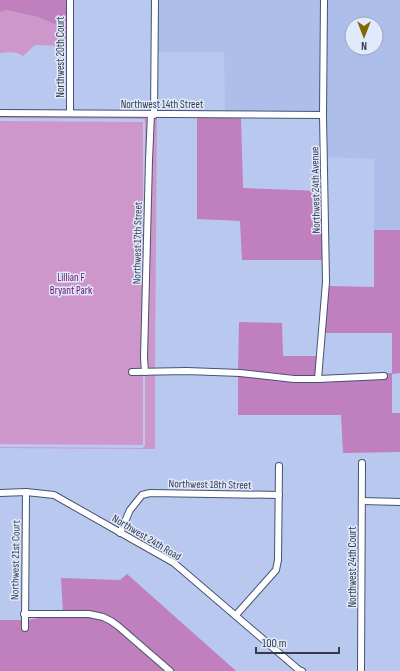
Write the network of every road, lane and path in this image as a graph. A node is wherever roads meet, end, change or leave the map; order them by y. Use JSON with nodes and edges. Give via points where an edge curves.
{"nodes":[{"id":1,"x":70,"y":0,"type":"edge"},
{"id":2,"x":155,"y":0,"type":"edge"},
{"id":3,"x":324,"y":0,"type":"edge"},
{"id":4,"x":0,"y":113,"type":"edge"},
{"id":5,"x":70,"y":114,"type":"junction"},
{"id":6,"x":152,"y":115,"type":"junction"},
{"id":7,"x":323,"y":115,"type":"junction"},
{"id":8,"x":132,"y":372,"type":"dead end"},
{"id":9,"x":145,"y":372,"type":"junction"},
{"id":10,"x":384,"y":376,"type":"dead end"},
{"id":11,"x":318,"y":379,"type":"junction"},
{"id":12,"x":362,"y":463,"type":"dead end"},
{"id":13,"x":279,"y":466,"type":"dead end"},
{"id":14,"x":26,"y":492,"type":"junction"},
{"id":15,"x":0,"y":493,"type":"edge"},
{"id":16,"x":279,"y":495,"type":"junction"},
{"id":17,"x":362,"y":501,"type":"junction"},
{"id":18,"x":400,"y":502,"type":"edge"},
{"id":19,"x":120,"y":533,"type":"junction"},
{"id":20,"x":24,"y":614,"type":"junction"},
{"id":21,"x":236,"y":615,"type":"junction"},
{"id":22,"x":25,"y":628,"type":"dead end"},
{"id":23,"x":170,"y":671,"type":"edge"},
{"id":24,"x":302,"y":671,"type":"edge"},
{"id":25,"x":361,"y":671,"type":"edge"}],
"edges":[{"from":1,"to":5,"type":"street","name":"Northwest 20th Court"},
{"from":2,"to":6,"type":"street","name":"Northwest 17th Street"},
{"from":3,"to":7,"type":"street","name":"Northwest 24th Avenue"},
{"from":4,"to":5,"type":"street","name":"Northwest 14th Street"},
{"from":5,"to":6,"type":"street","name":"Northwest 14th Street"},
{"from":6,"to":7,"type":"street","name":"Northwest 14th Street"},
{"from":6,"to":9,"type":"street","name":"Northwest 17th Street","via":[[148,167]]},
{"from":7,"to":11,"type":"street","name":"Northwest 24th Avenue","via":[[326,282]]},
{"from":8,"to":9,"type":"street"},
{"from":9,"to":11,"type":"street","via":[[240,373]]},
{"from":10,"to":11,"type":"street"},
{"from":12,"to":17,"type":"street","name":"Northwest 24th Court"},
{"from":13,"to":16,"type":"street"},
{"from":14,"to":15,"type":"street","name":"Northwest 24th Road"},
{"from":14,"to":19,"type":"street","name":"Northwest 24th Road","via":[[54,495]]},
{"from":14,"to":20,"type":"street","name":"Northwest 21st Court"},
{"from":16,"to":19,"type":"street","name":"Northwest 18th Street","via":[[150,493],[142,495],[130,510]]},
{"from":16,"to":21,"type":"street","via":[[276,570]]},
{"from":17,"to":18,"type":"street"},
{"from":17,"to":25,"type":"street","name":"Northwest 24th Court"},
{"from":19,"to":21,"type":"street","name":"Northwest 24th Road","via":[[174,563]]},
{"from":20,"to":22,"type":"street","name":"Northwest 21st Court"},
{"from":20,"to":23,"type":"street","via":[[89,614],[103,617]]},
{"from":21,"to":24,"type":"street","name":"Northwest 24th Road"}]}
